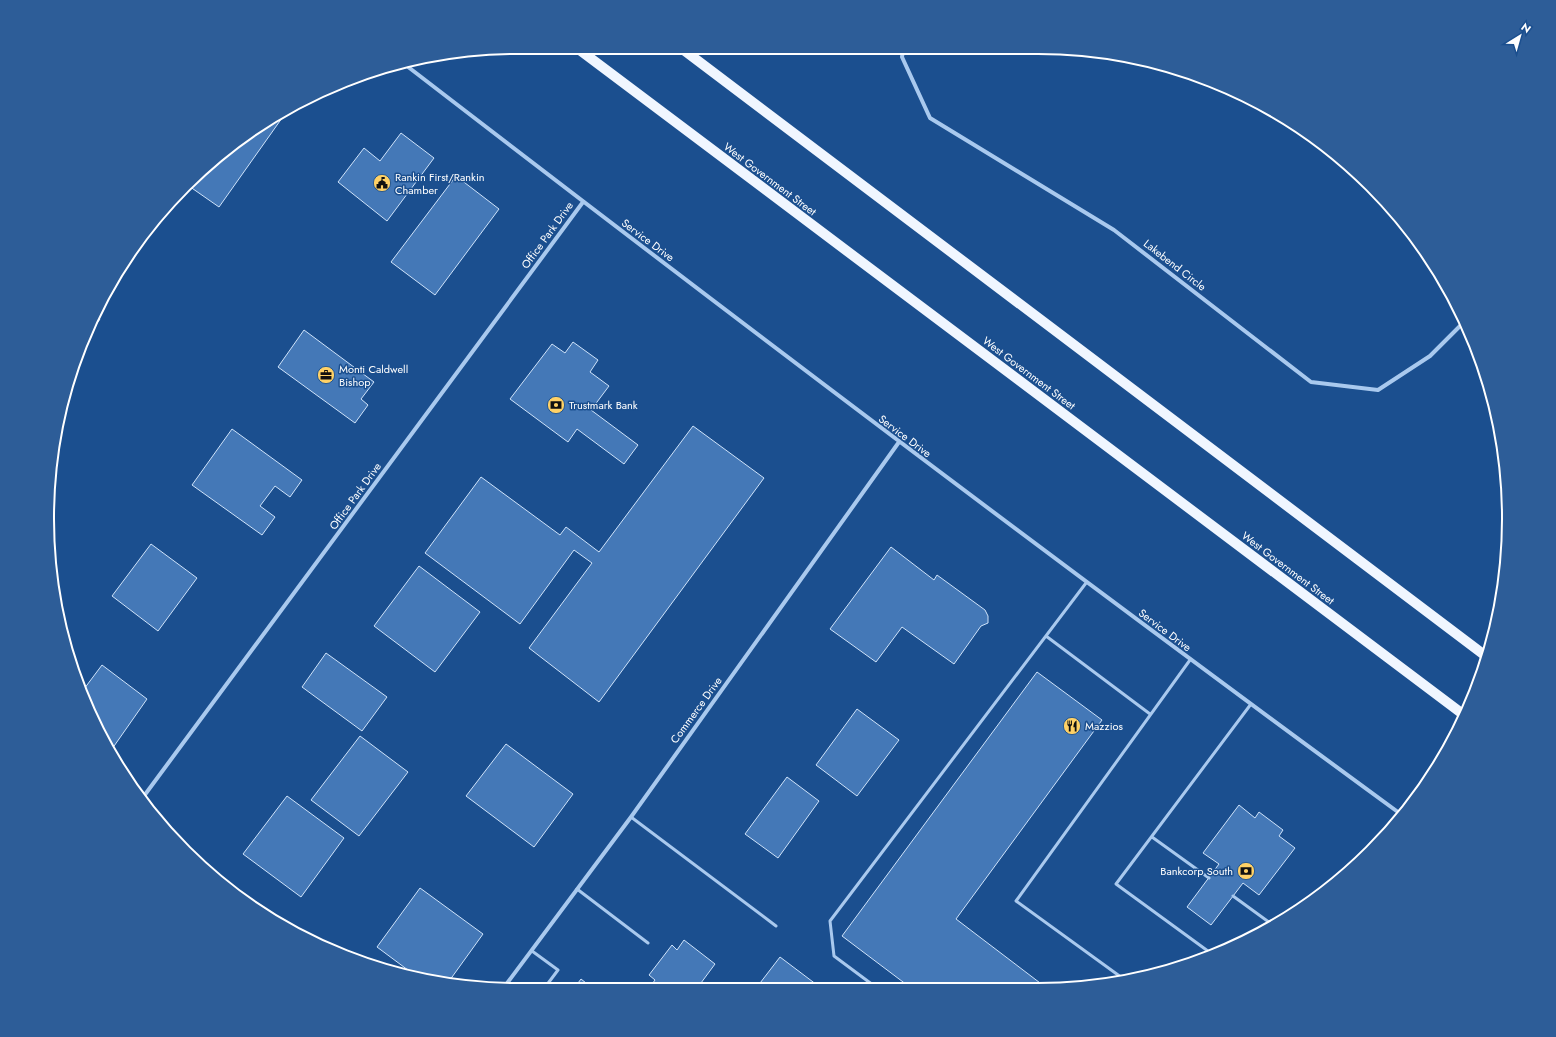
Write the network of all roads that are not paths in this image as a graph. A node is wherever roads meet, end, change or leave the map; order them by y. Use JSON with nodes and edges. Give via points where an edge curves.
{"nodes":[{"id":1,"x":585,"y":54,"type":"edge"},
{"id":2,"x":689,"y":54,"type":"edge"},
{"id":3,"x":902,"y":54,"type":"edge"},
{"id":4,"x":409,"y":68,"type":"edge"},
{"id":5,"x":583,"y":202,"type":"junction"},
{"id":6,"x":1460,"y":326,"type":"edge"},
{"id":7,"x":899,"y":442,"type":"junction"},
{"id":8,"x":1086,"y":583,"type":"junction"},
{"id":9,"x":1046,"y":636,"type":"junction"},
{"id":10,"x":1482,"y":653,"type":"edge"},
{"id":11,"x":1190,"y":660,"type":"junction"},
{"id":12,"x":1251,"y":704,"type":"junction"},
{"id":13,"x":1460,"y":712,"type":"edge"},
{"id":14,"x":1150,"y":714,"type":"junction"},
{"id":15,"x":145,"y":794,"type":"edge"},
{"id":16,"x":1398,"y":812,"type":"edge"},
{"id":17,"x":631,"y":817,"type":"junction"},
{"id":18,"x":1152,"y":837,"type":"junction"},
{"id":19,"x":1209,"y":878,"type":"dead end"},
{"id":20,"x":577,"y":889,"type":"junction"},
{"id":21,"x":1233,"y":896,"type":"dead end"},
{"id":22,"x":1269,"y":922,"type":"edge"},
{"id":23,"x":776,"y":926,"type":"dead end"},
{"id":24,"x":648,"y":943,"type":"dead end"},
{"id":25,"x":532,"y":951,"type":"junction"},
{"id":26,"x":1207,"y":951,"type":"edge"},
{"id":27,"x":1119,"y":976,"type":"edge"},
{"id":28,"x":508,"y":983,"type":"edge"},
{"id":29,"x":548,"y":983,"type":"edge"},
{"id":30,"x":870,"y":983,"type":"edge"}],
"edges":[{"from":1,"to":13,"type":"main road","name":"West Government Street"},
{"from":2,"to":10,"type":"main road"},
{"from":3,"to":6,"type":"street","name":"Lakebend Circle","via":[[930,118],[1114,230],[1311,382],[1378,390],[1430,356]]},
{"from":4,"to":5,"type":"street","name":"Service Drive"},
{"from":5,"to":7,"type":"street","name":"Service Drive"},
{"from":5,"to":15,"type":"street","name":"Office Park Drive"},
{"from":7,"to":8,"type":"street","name":"Service Drive"},
{"from":7,"to":17,"type":"street","name":"Commerce Drive"},
{"from":8,"to":9,"type":"lane"},
{"from":8,"to":11,"type":"street","name":"Service Drive"},
{"from":9,"to":14,"type":"lane"},
{"from":9,"to":30,"type":"lane","via":[[830,921],[834,956]]},
{"from":11,"to":12,"type":"street","name":"Service Drive"},
{"from":11,"to":14,"type":"lane"},
{"from":12,"to":16,"type":"street","name":"Service Drive"},
{"from":12,"to":18,"type":"lane"},
{"from":14,"to":27,"type":"lane","via":[[1016,901]]},
{"from":17,"to":20,"type":"street","name":"Commerce Drive"},
{"from":17,"to":23,"type":"lane"},
{"from":18,"to":19,"type":"lane"},
{"from":18,"to":26,"type":"lane","via":[[1116,884]]},
{"from":20,"to":24,"type":"lane"},
{"from":20,"to":25,"type":"street","name":"Commerce Drive"},
{"from":21,"to":22,"type":"lane"},
{"from":25,"to":28,"type":"street","name":"Commerce Drive"},
{"from":25,"to":29,"type":"lane","via":[[558,970]]}]}
